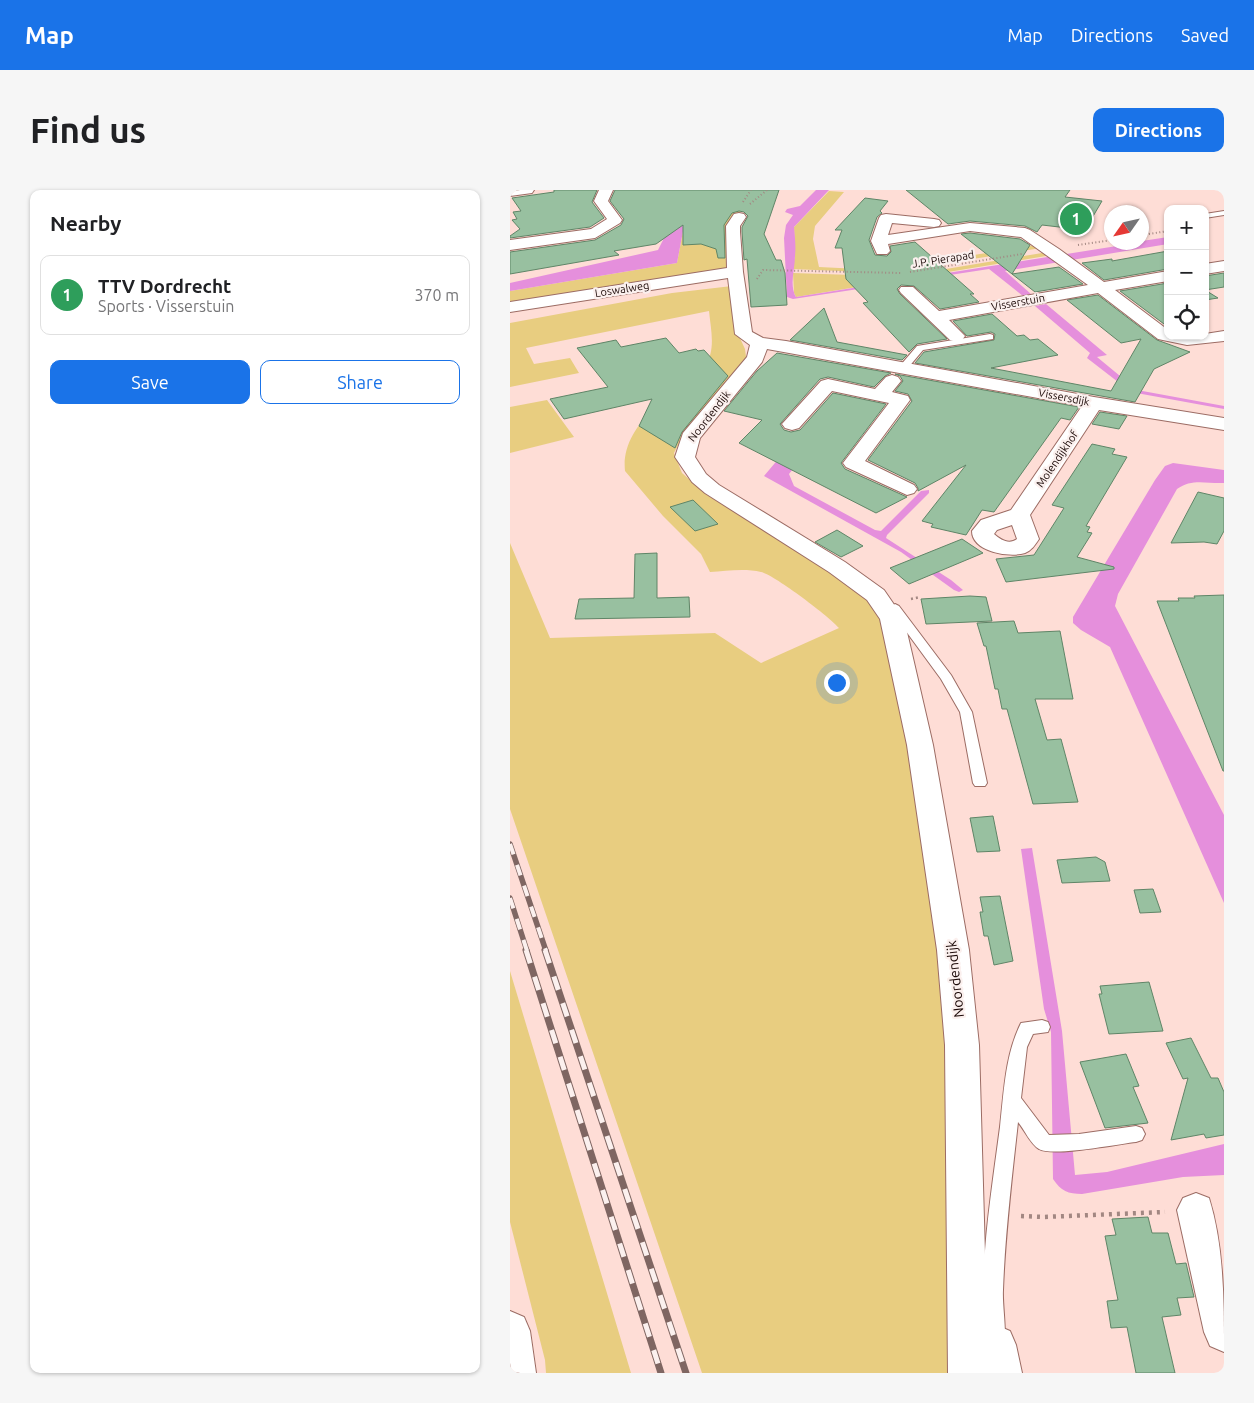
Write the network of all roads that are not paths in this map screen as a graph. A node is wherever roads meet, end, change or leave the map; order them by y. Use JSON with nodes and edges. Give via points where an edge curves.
{"nodes":[{"id":1,"x":527,"y":190,"type":"edge"},
{"id":2,"x":606,"y":190,"type":"edge"},
{"id":3,"x":510,"y":192,"type":"edge"},
{"id":4,"x":1224,"y":213,"type":"edge"},
{"id":5,"x":1209,"y":215,"type":"edge"},
{"id":6,"x":738,"y":217,"type":"dead end"},
{"id":7,"x":970,"y":227,"type":"junction"},
{"id":8,"x":510,"y":245,"type":"edge"},
{"id":9,"x":1224,"y":266,"type":"edge"},
{"id":10,"x":1209,"y":268,"type":"edge"},
{"id":11,"x":735,"y":272,"type":"junction"},
{"id":12,"x":1164,"y":277,"type":"edge"},
{"id":13,"x":1101,"y":288,"type":"junction"},
{"id":14,"x":907,"y":290,"type":"dead end"},
{"id":15,"x":510,"y":307,"type":"edge"},
{"id":16,"x":935,"y":316,"type":"junction"},
{"id":17,"x":956,"y":336,"type":"dead end"},
{"id":18,"x":1224,"y":336,"type":"edge"},
{"id":19,"x":990,"y":337,"type":"dead end"},
{"id":20,"x":759,"y":343,"type":"junction"},
{"id":21,"x":904,"y":367,"type":"junction"},
{"id":22,"x":879,"y":395,"type":"junction"},
{"id":23,"x":1094,"y":403,"type":"junction"},
{"id":24,"x":792,"y":424,"type":"dead end"},
{"id":25,"x":1224,"y":424,"type":"edge"},
{"id":26,"x":907,"y":490,"type":"dead end"},
{"id":27,"x":1019,"y":515,"type":"dead end"},
{"id":28,"x":889,"y":600,"type":"junction"},
{"id":29,"x":980,"y":783,"type":"dead end"},
{"id":30,"x":1042,"y":1027,"type":"dead end"},
{"id":31,"x":1012,"y":1099,"type":"junction"},
{"id":32,"x":1136,"y":1134,"type":"dead end"},
{"id":33,"x":1196,"y":1210,"type":"road end"},
{"id":34,"x":987,"y":1214,"type":"junction"},
{"id":35,"x":510,"y":1330,"type":"edge"},
{"id":36,"x":1224,"y":1332,"type":"edge"},
{"id":37,"x":983,"y":1359,"type":"edge"},
{"id":38,"x":516,"y":1373,"type":"edge"}],
"edges":[{"from":1,"to":3,"type":"street"},
{"from":2,"to":8,"type":"street","via":[[601,201],[615,220],[595,232]]},
{"from":4,"to":5,"type":"lane"},
{"from":6,"to":11,"type":"street","via":[[733,226]]},
{"from":7,"to":7,"type":"street","via":[[889,213],[881,246]]},
{"from":7,"to":13,"type":"street","via":[[1025,234]]},
{"from":9,"to":10,"type":"street"},
{"from":11,"to":15,"type":"street","name":"Loswalweg"},
{"from":11,"to":20,"type":"street","via":[[744,334]]},
{"from":12,"to":13,"type":"street","name":"Visserstuin"},
{"from":13,"to":16,"type":"street","name":"Visserstuin"},
{"from":13,"to":18,"type":"street","via":[[1164,335],[1199,341]]},
{"from":14,"to":16,"type":"street"},
{"from":16,"to":17,"type":"street"},
{"from":19,"to":21,"type":"lane","via":[[920,348]]},
{"from":20,"to":21,"type":"street","name":"Vissersdijk"},
{"from":20,"to":28,"type":"street","name":"Noordendijk","via":[[756,358],[690,437],[685,457],[698,478],[712,489]]},
{"from":21,"to":22,"type":"street"},
{"from":21,"to":23,"type":"street","name":"Vissersdijk"},
{"from":22,"to":24,"type":"street","via":[[828,385]]},
{"from":22,"to":26,"type":"street","via":[[902,400],[853,463]]},
{"from":23,"to":25,"type":"street","name":"Vissersdijk"},
{"from":23,"to":27,"type":"street","name":"Molendijkhof"},
{"from":28,"to":29,"type":"lane","name":"Noordendijk","via":[[947,678],[966,712]]},
{"from":28,"to":34,"type":"street","name":"Noordendijk","via":[[920,745],[953,950],[962,1045]]},
{"from":30,"to":31,"type":"lane","name":"Noordendijk","via":[[1027,1028],[1019,1047]]},
{"from":31,"to":32,"type":"lane","via":[[1044,1143]]},
{"from":31,"to":34,"type":"lane","name":"Noordendijk"},
{"from":33,"to":36,"type":"street"},
{"from":34,"to":37,"type":"street","name":"Noordendijk"},
{"from":35,"to":38,"type":"street"}]}
